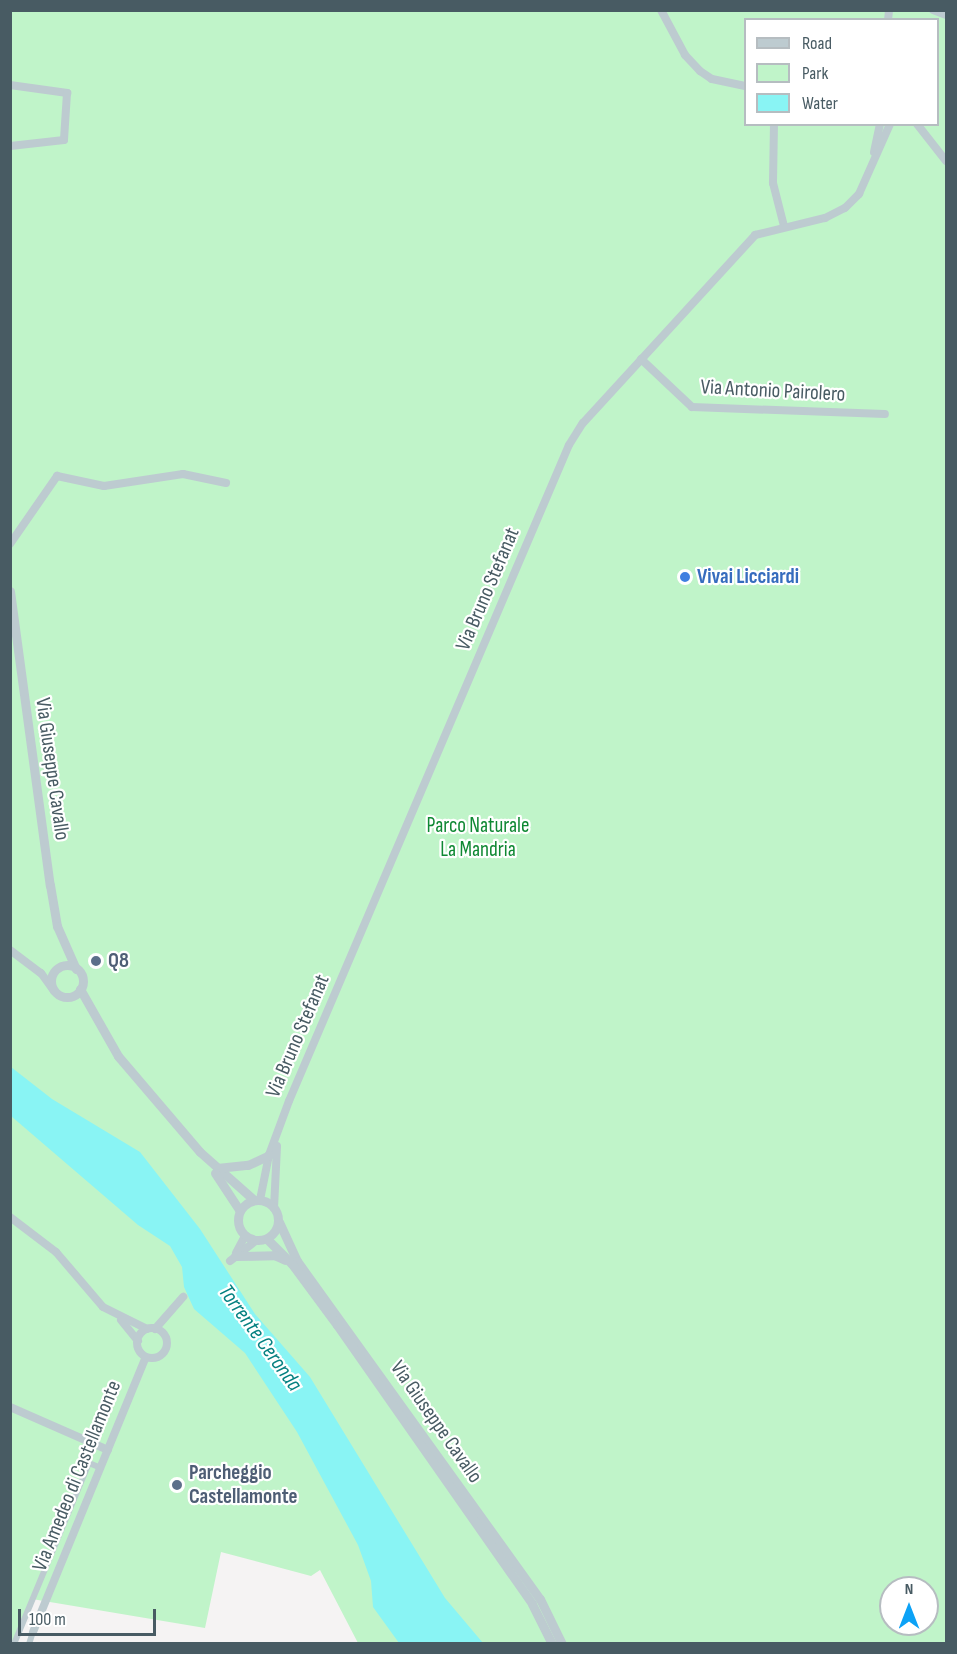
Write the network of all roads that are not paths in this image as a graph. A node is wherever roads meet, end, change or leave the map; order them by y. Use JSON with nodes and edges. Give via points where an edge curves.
{"nodes":[{"id":1,"x":661,"y":10,"type":"edge"},
{"id":2,"x":933,"y":10,"type":"edge"},
{"id":3,"x":946,"y":15,"type":"edge"},
{"id":4,"x":10,"y":85,"type":"edge"},
{"id":5,"x":744,"y":86,"type":"edge"},
{"id":6,"x":774,"y":126,"type":"edge"},
{"id":7,"x":880,"y":126,"type":"edge"},
{"id":8,"x":889,"y":126,"type":"edge"},
{"id":9,"x":918,"y":126,"type":"edge"},
{"id":10,"x":10,"y":146,"type":"edge"},
{"id":11,"x":946,"y":161,"type":"edge"},
{"id":12,"x":870,"y":168,"type":"junction"},
{"id":13,"x":784,"y":226,"type":"junction"},
{"id":14,"x":641,"y":358,"type":"junction"},
{"id":15,"x":885,"y":414,"type":"dead end"},
{"id":16,"x":226,"y":483,"type":"dead end"},
{"id":17,"x":10,"y":544,"type":"edge"},
{"id":18,"x":10,"y":591,"type":"edge"},
{"id":19,"x":10,"y":950,"type":"edge"},
{"id":20,"x":65,"y":950,"type":"junction"},
{"id":21,"x":64,"y":966,"type":"junction"},
{"id":22,"x":76,"y":969,"type":"junction"},
{"id":23,"x":41,"y":973,"type":"junction"},
{"id":24,"x":53,"y":973,"type":"junction"},
{"id":25,"x":80,"y":989,"type":"junction"},
{"id":26,"x":54,"y":991,"type":"junction"},
{"id":27,"x":71,"y":997,"type":"junction"},
{"id":28,"x":91,"y":1011,"type":"junction"},
{"id":29,"x":278,"y":1137,"type":"junction"},
{"id":30,"x":200,"y":1152,"type":"junction"},
{"id":31,"x":269,"y":1155,"type":"junction"},
{"id":32,"x":217,"y":1168,"type":"junction"},
{"id":33,"x":257,"y":1200,"type":"junction"},
{"id":34,"x":274,"y":1208,"type":"junction"},
{"id":35,"x":240,"y":1211,"type":"junction"},
{"id":36,"x":10,"y":1217,"type":"edge"},
{"id":37,"x":279,"y":1222,"type":"junction"},
{"id":38,"x":245,"y":1236,"type":"junction"},
{"id":39,"x":267,"y":1239,"type":"junction"},
{"id":40,"x":256,"y":1241,"type":"junction"},
{"id":41,"x":232,"y":1259,"type":"junction"},
{"id":42,"x":292,"y":1264,"type":"junction"},
{"id":43,"x":183,"y":1297,"type":"dead end"},
{"id":44,"x":120,"y":1319,"type":"junction"},
{"id":45,"x":155,"y":1330,"type":"junction"},
{"id":46,"x":138,"y":1341,"type":"junction"},
{"id":47,"x":146,"y":1356,"type":"junction"},
{"id":48,"x":10,"y":1407,"type":"edge"},
{"id":49,"x":108,"y":1450,"type":"junction"},
{"id":50,"x":101,"y":1468,"type":"junction"},
{"id":51,"x":33,"y":1632,"type":"joint"},
{"id":52,"x":14,"y":1644,"type":"edge"},
{"id":53,"x":28,"y":1644,"type":"edge"},
{"id":54,"x":552,"y":1644,"type":"edge"},
{"id":55,"x":562,"y":1644,"type":"edge"}],
"edges":[{"from":1,"to":5,"type":"street","via":[[684,56],[700,71],[712,79]]},
{"from":2,"to":3,"type":"street"},
{"from":4,"to":10,"type":"street","via":[[67,93],[64,140]]},
{"from":6,"to":13,"type":"street","via":[[773,183]]},
{"from":7,"to":12,"type":"street","name":"Via Bruno Stefanat"},
{"from":8,"to":12,"type":"street","name":"Via Bruno Stefanat"},
{"from":9,"to":11,"type":"street"},
{"from":12,"to":13,"type":"street","name":"Via Bruno Stefanat","via":[[859,194],[845,208],[825,218]]},
{"from":13,"to":14,"type":"street","name":"Via Bruno Stefanat","via":[[755,235]]},
{"from":14,"to":15,"type":"street","name":"Via Antonio Pairolero","via":[[692,407]]},
{"from":14,"to":29,"type":"street","name":"Via Bruno Stefanat","via":[[583,423],[569,445],[289,1101]]},
{"from":16,"to":17,"type":"street","via":[[183,474],[104,486],[57,476]]},
{"from":18,"to":20,"type":"street","name":"Via Giuseppe Cavallo","via":[[50,885]]},
{"from":19,"to":23,"type":"street"},
{"from":20,"to":21,"type":"street","name":"Via Giuseppe Cavallo"},
{"from":20,"to":22,"type":"street","name":"Via Giuseppe Cavallo"},
{"from":21,"to":22,"type":"street"},
{"from":21,"to":24,"type":"street"},
{"from":22,"to":25,"type":"street","via":[[81,976]]},
{"from":23,"to":24,"type":"street"},
{"from":23,"to":26,"type":"street"},
{"from":24,"to":26,"type":"street"},
{"from":25,"to":27,"type":"street"},
{"from":25,"to":28,"type":"street"},
{"from":26,"to":27,"type":"street"},
{"from":27,"to":28,"type":"street"},
{"from":28,"to":30,"type":"street","via":[[118,1056]]},
{"from":29,"to":31,"type":"street","name":"Via Bruno Stefanat"},
{"from":29,"to":34,"type":"street","name":"Via Bruno Stefanat"},
{"from":30,"to":32,"type":"street"},
{"from":30,"to":35,"type":"street"},
{"from":31,"to":32,"type":"street","via":[[248,1165]]},
{"from":31,"to":33,"type":"street","name":"Via Bruno Stefanat"},
{"from":32,"to":33,"type":"street"},
{"from":33,"to":34,"type":"street"},
{"from":33,"to":35,"type":"street"},
{"from":34,"to":37,"type":"street"},
{"from":35,"to":38,"type":"street","via":[[238,1224]]},
{"from":36,"to":44,"type":"street","via":[[48,1244],[103,1307]]},
{"from":37,"to":39,"type":"street"},
{"from":37,"to":55,"type":"street","name":"Via Giuseppe Cavallo","via":[[297,1261],[540,1599]]},
{"from":38,"to":40,"type":"street"},
{"from":38,"to":41,"type":"street"},
{"from":39,"to":40,"type":"street"},
{"from":39,"to":42,"type":"street","name":"Via Giuseppe Cavallo"},
{"from":40,"to":41,"type":"street"},
{"from":41,"to":42,"type":"street","via":[[274,1255]]},
{"from":42,"to":54,"type":"street","name":"Via Giuseppe Cavallo","via":[[532,1604]]},
{"from":43,"to":45,"type":"street"},
{"from":44,"to":45,"type":"street"},
{"from":44,"to":46,"type":"street"},
{"from":45,"to":46,"type":"street"},
{"from":45,"to":47,"type":"street","via":[[167,1343],[164,1352]]},
{"from":46,"to":47,"type":"street"},
{"from":47,"to":49,"type":"street","name":"Via Amedeo di Castellamonte"},
{"from":48,"to":49,"type":"street"},
{"from":49,"to":50,"type":"street","name":"Via Amedeo di Castellamonte"},
{"from":50,"to":51,"type":"street","name":"Via Amedeo di Castellamonte"},
{"from":50,"to":52,"type":"street","via":[[89,1463]]},
{"from":51,"to":53,"type":"street","name":"Via Amedeo di Castellamonte"}]}
